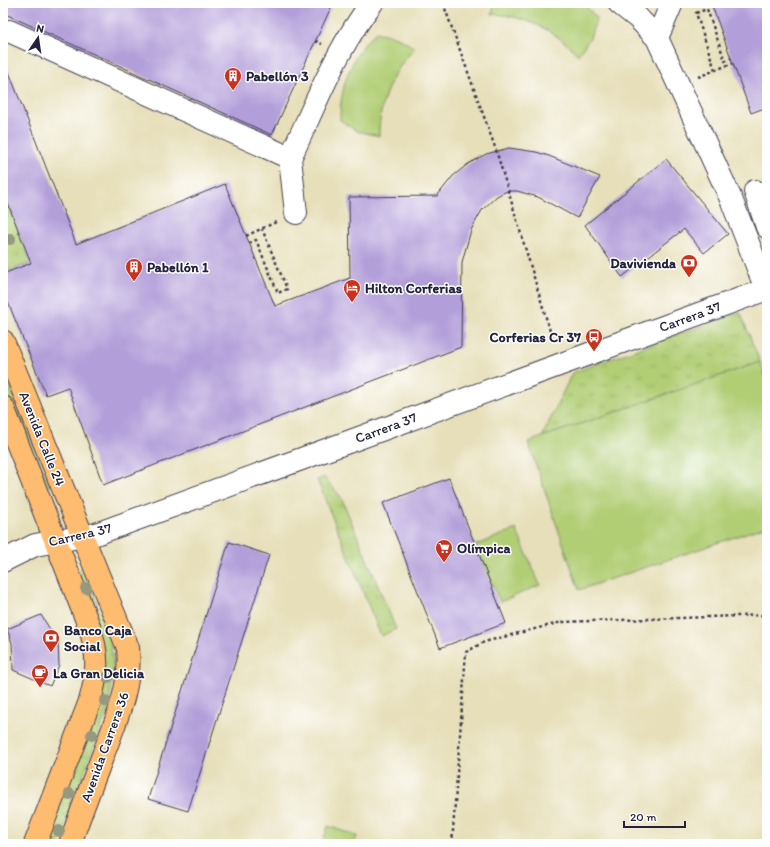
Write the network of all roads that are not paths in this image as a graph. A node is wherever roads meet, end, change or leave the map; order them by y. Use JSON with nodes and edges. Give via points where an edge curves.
{"nodes":[{"id":1,"x":372,"y":3,"type":"edge"},
{"id":2,"x":619,"y":3,"type":"edge"},
{"id":3,"x":672,"y":3,"type":"edge"},
{"id":4,"x":9,"y":31,"type":"dead end"},
{"id":5,"x":657,"y":38,"type":"junction"},
{"id":6,"x":290,"y":158,"type":"junction"},
{"id":7,"x":761,"y":189,"type":"edge"},
{"id":8,"x":731,"y":198,"type":"junction"},
{"id":9,"x":296,"y":213,"type":"road end"},
{"id":10,"x":767,"y":227,"type":"edge"},
{"id":11,"x":767,"y":289,"type":"edge"},
{"id":12,"x":3,"y":341,"type":"edge"},
{"id":13,"x":3,"y":407,"type":"edge"},
{"id":14,"x":82,"y":537,"type":"junction"},
{"id":15,"x":55,"y":542,"type":"junction"},
{"id":16,"x":3,"y":561,"type":"edge"},
{"id":17,"x":35,"y":844,"type":"edge"},
{"id":18,"x":70,"y":844,"type":"edge"}],
"edges":[{"from":1,"to":6,"type":"street","via":[[352,30]]},
{"from":2,"to":5,"type":"street"},
{"from":3,"to":5,"type":"street"},
{"from":4,"to":6,"type":"street"},
{"from":5,"to":8,"type":"street"},
{"from":6,"to":9,"type":"street"},
{"from":7,"to":8,"type":"street"},
{"from":7,"to":10,"type":"street"},
{"from":8,"to":11,"type":"street"},
{"from":11,"to":14,"type":"street","name":"Carrera 37"},
{"from":12,"to":14,"type":"main road","name":"Avenida Calle 24"},
{"from":13,"to":15,"type":"main road","name":"Avenida Calle 24"},
{"from":14,"to":15,"type":"street","name":"Carrera 37"},
{"from":14,"to":18,"type":"main road","name":"Avenida Carrera 36","via":[[122,631],[130,662],[120,710]]},
{"from":15,"to":16,"type":"street","name":"Carrera 37","via":[[35,545]]},
{"from":15,"to":17,"type":"main road","via":[[95,643],[96,679],[90,701]]}]}
